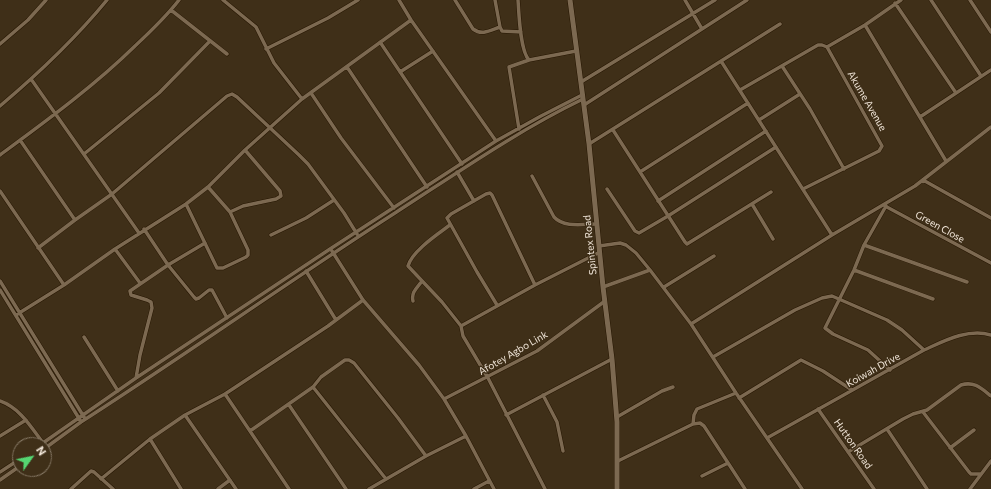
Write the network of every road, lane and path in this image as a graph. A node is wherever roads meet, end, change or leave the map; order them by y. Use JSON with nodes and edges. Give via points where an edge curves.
{"nodes":[{"id":1,"x":46,"y":0,"type":"edge"},
{"id":2,"x":107,"y":0,"type":"edge"},
{"id":3,"x":178,"y":0,"type":"edge"},
{"id":4,"x":223,"y":0,"type":"edge"},
{"id":5,"x":356,"y":0,"type":"edge"},
{"id":6,"x":399,"y":0,"type":"edge"},
{"id":7,"x":455,"y":0,"type":"edge"},
{"id":8,"x":495,"y":0,"type":"edge"},
{"id":9,"x":518,"y":0,"type":"edge"},
{"id":10,"x":570,"y":0,"type":"edge"},
{"id":11,"x":685,"y":0,"type":"edge"},
{"id":12,"x":715,"y":0,"type":"edge"},
{"id":13,"x":747,"y":0,"type":"edge"},
{"id":14,"x":901,"y":0,"type":"edge"},
{"id":15,"x":930,"y":0,"type":"edge"},
{"id":16,"x":970,"y":0,"type":"edge"},
{"id":17,"x":896,"y":3,"type":"junction"},
{"id":18,"x":171,"y":10,"type":"junction"},
{"id":19,"x":693,"y":13,"type":"junction"},
{"id":20,"x":411,"y":20,"type":"junction"},
{"id":21,"x":780,"y":24,"type":"dead end"},
{"id":22,"x":865,"y":25,"type":"junction"},
{"id":23,"x":500,"y":27,"type":"junction"},
{"id":24,"x":702,"y":29,"type":"junction"},
{"id":25,"x":521,"y":32,"type":"junction"},
{"id":26,"x":991,"y":32,"type":"edge"},
{"id":27,"x":210,"y":41,"type":"junction"},
{"id":28,"x":380,"y":42,"type":"junction"},
{"id":29,"x":0,"y":44,"type":"edge"},
{"id":30,"x":827,"y":48,"type":"junction"},
{"id":31,"x":266,"y":49,"type":"junction"},
{"id":32,"x":433,"y":51,"type":"junction"},
{"id":33,"x":576,"y":51,"type":"junction"},
{"id":34,"x":227,"y":54,"type":"dead end"},
{"id":35,"x":529,"y":60,"type":"junction"},
{"id":36,"x":721,"y":60,"type":"junction"},
{"id":37,"x":782,"y":66,"type":"junction"},
{"id":38,"x":347,"y":67,"type":"junction"},
{"id":39,"x":991,"y":70,"type":"edge"},
{"id":40,"x":400,"y":72,"type":"junction"},
{"id":41,"x":981,"y":76,"type":"junction"},
{"id":42,"x":32,"y":79,"type":"junction"},
{"id":43,"x":581,"y":82,"type":"junction"},
{"id":44,"x":740,"y":90,"type":"junction"},
{"id":45,"x":311,"y":92,"type":"junction"},
{"id":46,"x":956,"y":93,"type":"junction"},
{"id":47,"x":800,"y":94,"type":"junction"},
{"id":48,"x":583,"y":97,"type":"junction"},
{"id":49,"x":302,"y":99,"type":"junction"},
{"id":50,"x":748,"y":103,"type":"junction"},
{"id":51,"x":584,"y":105,"type":"junction"},
{"id":52,"x":0,"y":106,"type":"edge"},
{"id":53,"x":56,"y":114,"type":"junction"},
{"id":54,"x":920,"y":117,"type":"junction"},
{"id":55,"x":759,"y":120,"type":"junction"},
{"id":56,"x":991,"y":127,"type":"edge"},
{"id":57,"x":269,"y":128,"type":"junction"},
{"id":58,"x":519,"y":128,"type":"junction"},
{"id":59,"x":613,"y":130,"type":"junction"},
{"id":60,"x":766,"y":131,"type":"junction"},
{"id":61,"x":20,"y":140,"type":"junction"},
{"id":62,"x":496,"y":141,"type":"junction"},
{"id":63,"x":589,"y":144,"type":"junction"},
{"id":64,"x":776,"y":147,"type":"junction"},
{"id":65,"x":245,"y":150,"type":"junction"},
{"id":66,"x":84,"y":154,"type":"junction"},
{"id":67,"x":0,"y":155,"type":"edge"},
{"id":68,"x":946,"y":161,"type":"junction"},
{"id":69,"x":462,"y":164,"type":"junction"},
{"id":70,"x":844,"y":169,"type":"junction"},
{"id":71,"x":457,"y":172,"type":"junction"},
{"id":72,"x":640,"y":172,"type":"junction"},
{"id":73,"x":532,"y":176,"type":"dead end"},
{"id":74,"x":923,"y":180,"type":"junction"},
{"id":75,"x":208,"y":187,"type":"junction"},
{"id":76,"x":427,"y":187,"type":"junction"},
{"id":77,"x":608,"y":189,"type":"dead end"},
{"id":78,"x":803,"y":189,"type":"junction"},
{"id":79,"x":0,"y":191,"type":"edge"},
{"id":80,"x":771,"y":192,"type":"dead end"},
{"id":81,"x":112,"y":194,"type":"junction"},
{"id":82,"x":334,"y":200,"type":"junction"},
{"id":83,"x":474,"y":200,"type":"junction"},
{"id":84,"x":658,"y":201,"type":"junction"},
{"id":85,"x":186,"y":204,"type":"junction"},
{"id":86,"x":752,"y":204,"type":"junction"},
{"id":87,"x":884,"y":205,"type":"junction"},
{"id":88,"x":394,"y":208,"type":"junction"},
{"id":89,"x":230,"y":212,"type":"junction"},
{"id":90,"x":668,"y":216,"type":"junction"},
{"id":91,"x":991,"y":218,"type":"edge"},
{"id":92,"x":75,"y":220,"type":"junction"},
{"id":93,"x":597,"y":224,"type":"junction"},
{"id":94,"x":450,"y":225,"type":"junction"},
{"id":95,"x":144,"y":229,"type":"junction"},
{"id":96,"x":139,"y":233,"type":"junction"},
{"id":97,"x":357,"y":234,"type":"junction"},
{"id":98,"x":271,"y":235,"type":"dead end"},
{"id":99,"x":832,"y":235,"type":"junction"},
{"id":100,"x":773,"y":239,"type":"dead end"},
{"id":101,"x":205,"y":243,"type":"junction"},
{"id":102,"x":864,"y":245,"type":"junction"},
{"id":103,"x":599,"y":246,"type":"junction"},
{"id":104,"x":38,"y":248,"type":"junction"},
{"id":105,"x":115,"y":249,"type":"junction"},
{"id":106,"x":331,"y":251,"type":"junction"},
{"id":107,"x":600,"y":252,"type":"junction"},
{"id":108,"x":714,"y":256,"type":"dead end"},
{"id":109,"x":991,"y":263,"type":"edge"},
{"id":110,"x":168,"y":265,"type":"junction"},
{"id":111,"x":650,"y":270,"type":"junction"},
{"id":112,"x":854,"y":270,"type":"junction"},
{"id":113,"x":306,"y":271,"type":"junction"},
{"id":114,"x":0,"y":281,"type":"edge"},
{"id":115,"x":422,"y":281,"type":"junction"},
{"id":116,"x":968,"y":282,"type":"dead end"},
{"id":117,"x":140,"y":283,"type":"junction"},
{"id":118,"x":64,"y":285,"type":"junction"},
{"id":119,"x":535,"y":285,"type":"junction"},
{"id":120,"x":603,"y":287,"type":"junction"},
{"id":121,"x":664,"y":287,"type":"junction"},
{"id":122,"x":0,"y":290,"type":"edge"},
{"id":123,"x":840,"y":298,"type":"junction"},
{"id":124,"x":933,"y":299,"type":"dead end"},
{"id":125,"x":363,"y":300,"type":"junction"},
{"id":126,"x":413,"y":301,"type":"dead end"},
{"id":127,"x":605,"y":301,"type":"junction"},
{"id":128,"x":497,"y":305,"type":"junction"},
{"id":129,"x":18,"y":314,"type":"junction"},
{"id":130,"x":226,"y":318,"type":"junction"},
{"id":131,"x":336,"y":320,"type":"junction"},
{"id":132,"x":691,"y":324,"type":"junction"},
{"id":133,"x":461,"y":326,"type":"junction"},
{"id":134,"x":991,"y":335,"type":"edge"},
{"id":135,"x":84,"y":337,"type":"dead end"},
{"id":136,"x":924,"y":350,"type":"junction"},
{"id":137,"x":713,"y":357,"type":"junction"},
{"id":138,"x":612,"y":358,"type":"junction"},
{"id":139,"x":890,"y":370,"type":"junction"},
{"id":140,"x":136,"y":378,"type":"junction"},
{"id":141,"x":488,"y":378,"type":"junction"},
{"id":142,"x":313,"y":387,"type":"junction"},
{"id":143,"x":673,"y":387,"type":"dead end"},
{"id":144,"x":852,"y":390,"type":"junction"},
{"id":145,"x":118,"y":391,"type":"junction"},
{"id":146,"x":736,"y":393,"type":"junction"},
{"id":147,"x":225,"y":394,"type":"junction"},
{"id":148,"x":543,"y":395,"type":"junction"},
{"id":149,"x":991,"y":396,"type":"edge"},
{"id":150,"x":739,"y":398,"type":"junction"},
{"id":151,"x":444,"y":400,"type":"junction"},
{"id":152,"x":0,"y":401,"type":"edge"},
{"id":153,"x":289,"y":405,"type":"junction"},
{"id":154,"x":818,"y":409,"type":"junction"},
{"id":155,"x":923,"y":412,"type":"junction"},
{"id":156,"x":506,"y":414,"type":"junction"},
{"id":157,"x":184,"y":415,"type":"junction"},
{"id":158,"x":85,"y":417,"type":"junction"},
{"id":159,"x":617,"y":417,"type":"junction"},
{"id":160,"x":26,"y":420,"type":"junction"},
{"id":161,"x":80,"y":420,"type":"junction"},
{"id":162,"x":693,"y":424,"type":"junction"},
{"id":163,"x":887,"y":430,"type":"junction"},
{"id":164,"x":974,"y":430,"type":"dead end"},
{"id":165,"x":250,"y":431,"type":"junction"},
{"id":166,"x":0,"y":436,"type":"edge"},
{"id":167,"x":466,"y":436,"type":"junction"},
{"id":168,"x":37,"y":437,"type":"edge"},
{"id":169,"x":52,"y":437,"type":"edge"},
{"id":170,"x":768,"y":438,"type":"junction"},
{"id":171,"x":150,"y":439,"type":"junction"},
{"id":172,"x":52,"y":443,"type":"edge"},
{"id":173,"x":950,"y":448,"type":"junction"},
{"id":174,"x":563,"y":451,"type":"dead end"},
{"id":175,"x":848,"y":452,"type":"junction"},
{"id":176,"x":426,"y":456,"type":"junction"},
{"id":177,"x":618,"y":461,"type":"junction"},
{"id":178,"x":991,"y":461,"type":"edge"},
{"id":179,"x":12,"y":464,"type":"edge"},
{"id":180,"x":728,"y":464,"type":"junction"},
{"id":181,"x":0,"y":472,"type":"edge"},
{"id":182,"x":12,"y":472,"type":"edge"},
{"id":183,"x":981,"y":474,"type":"junction"},
{"id":184,"x":702,"y":476,"type":"dead end"},
{"id":185,"x":101,"y":479,"type":"junction"},
{"id":186,"x":386,"y":479,"type":"junction"},
{"id":187,"x":0,"y":480,"type":"edge"},
{"id":188,"x":230,"y":480,"type":"junction"},
{"id":189,"x":489,"y":481,"type":"junction"},
{"id":190,"x":973,"y":488,"type":"edge"},
{"id":191,"x":71,"y":489,"type":"edge"},
{"id":192,"x":113,"y":489,"type":"edge"},
{"id":193,"x":181,"y":489,"type":"edge"},
{"id":194,"x":218,"y":489,"type":"edge"},
{"id":195,"x":236,"y":489,"type":"edge"},
{"id":196,"x":289,"y":489,"type":"edge"},
{"id":197,"x":346,"y":489,"type":"edge"},
{"id":198,"x":369,"y":489,"type":"edge"},
{"id":199,"x":474,"y":489,"type":"edge"},
{"id":200,"x":494,"y":489,"type":"edge"},
{"id":201,"x":545,"y":489,"type":"edge"},
{"id":202,"x":617,"y":489,"type":"edge"},
{"id":203,"x":744,"y":489,"type":"edge"},
{"id":204,"x":802,"y":489,"type":"edge"},
{"id":205,"x":874,"y":489,"type":"edge"},
{"id":206,"x":927,"y":489,"type":"edge"}],
"edges":[{"from":1,"to":29,"type":"street","via":[[28,20]]},
{"from":2,"to":42,"type":"street"},
{"from":3,"to":18,"type":"street"},
{"from":4,"to":31,"type":"street","via":[[256,27]]},
{"from":5,"to":31,"type":"street","via":[[328,18]]},
{"from":6,"to":20,"type":"street"},
{"from":7,"to":23,"type":"street","via":[[477,32],[482,33]]},
{"from":8,"to":23,"type":"street"},
{"from":9,"to":25,"type":"street"},
{"from":10,"to":33,"type":"main road","name":"Spintex Road"},
{"from":11,"to":19,"type":"street"},
{"from":12,"to":19,"type":"street"},
{"from":13,"to":24,"type":"street"},
{"from":14,"to":17,"type":"street"},
{"from":15,"to":41,"type":"street"},
{"from":16,"to":26,"type":"street"},
{"from":17,"to":22,"type":"street"},
{"from":17,"to":46,"type":"street"},
{"from":18,"to":27,"type":"street"},
{"from":18,"to":53,"type":"street","via":[[109,71]]},
{"from":19,"to":24,"type":"street"},
{"from":19,"to":43,"type":"street"},
{"from":20,"to":28,"type":"street"},
{"from":20,"to":32,"type":"street"},
{"from":21,"to":36,"type":"street"},
{"from":22,"to":30,"type":"street"},
{"from":22,"to":54,"type":"street"},
{"from":23,"to":25,"type":"street","via":[[502,31]]},
{"from":24,"to":51,"type":"street"},
{"from":25,"to":35,"type":"street","via":[[524,54]]},
{"from":27,"to":34,"type":"street"},
{"from":27,"to":66,"type":"street","via":[[158,93]]},
{"from":28,"to":38,"type":"street"},
{"from":28,"to":40,"type":"street"},
{"from":30,"to":37,"type":"street","via":[[818,45]]},
{"from":30,"to":70,"type":"street","name":"Akume Avenue","via":[[882,146],[879,151]]},
{"from":31,"to":49,"type":"street"},
{"from":32,"to":40,"type":"street"},
{"from":32,"to":62,"type":"street"},
{"from":33,"to":35,"type":"street"},
{"from":33,"to":43,"type":"main road","name":"Spintex Road"},
{"from":35,"to":58,"type":"street","via":[[509,67]]},
{"from":36,"to":44,"type":"street"},
{"from":36,"to":59,"type":"street"},
{"from":37,"to":44,"type":"street"},
{"from":37,"to":47,"type":"street"},
{"from":38,"to":45,"type":"street"},
{"from":38,"to":76,"type":"street"},
{"from":39,"to":41,"type":"street"},
{"from":40,"to":69,"type":"street"},
{"from":41,"to":46,"type":"street"},
{"from":42,"to":52,"type":"street"},
{"from":42,"to":53,"type":"street"},
{"from":43,"to":48,"type":"main road","name":"Spintex Road"},
{"from":44,"to":50,"type":"street"},
{"from":45,"to":49,"type":"street"},
{"from":45,"to":88,"type":"street","via":[[341,138]]},
{"from":46,"to":54,"type":"street"},
{"from":47,"to":55,"type":"street"},
{"from":47,"to":70,"type":"street"},
{"from":48,"to":51,"type":"main road","name":"Spintex Road"},
{"from":48,"to":58,"type":"street"},
{"from":48,"to":71,"type":"street"},
{"from":49,"to":57,"type":"street"},
{"from":50,"to":55,"type":"street"},
{"from":50,"to":72,"type":"street"},
{"from":51,"to":63,"type":"main road","name":"Spintex Road"},
{"from":53,"to":61,"type":"street"},
{"from":53,"to":66,"type":"street"},
{"from":54,"to":68,"type":"street"},
{"from":55,"to":60,"type":"street"},
{"from":56,"to":68,"type":"street"},
{"from":57,"to":65,"type":"street"},
{"from":57,"to":81,"type":"street","via":[[237,96],[227,96]]},
{"from":57,"to":82,"type":"street","via":[[300,154]]},
{"from":58,"to":62,"type":"street"},
{"from":59,"to":63,"type":"street"},
{"from":59,"to":72,"type":"street"},
{"from":60,"to":64,"type":"street"},
{"from":60,"to":84,"type":"street"},
{"from":61,"to":67,"type":"street"},
{"from":61,"to":92,"type":"street"},
{"from":62,"to":69,"type":"street"},
{"from":63,"to":93,"type":"main road","name":"Spintex Road"},
{"from":64,"to":78,"type":"street"},
{"from":64,"to":90,"type":"street"},
{"from":65,"to":75,"type":"street"},
{"from":65,"to":89,"type":"street","via":[[280,191],[281,196]]},
{"from":66,"to":81,"type":"street"},
{"from":68,"to":74,"type":"street"},
{"from":69,"to":76,"type":"street"},
{"from":70,"to":78,"type":"street","name":"Akume Avenue"},
{"from":71,"to":83,"type":"street"},
{"from":71,"to":97,"type":"street"},
{"from":72,"to":84,"type":"street"},
{"from":73,"to":93,"type":"street","via":[[557,221],[570,224]]},
{"from":74,"to":87,"type":"street"},
{"from":74,"to":91,"type":"street"},
{"from":75,"to":85,"type":"street"},
{"from":75,"to":89,"type":"street"},
{"from":76,"to":88,"type":"street"},
{"from":77,"to":90,"type":"street","via":[[636,233]]},
{"from":78,"to":99,"type":"street"},
{"from":79,"to":104,"type":"street"},
{"from":80,"to":86,"type":"street"},
{"from":81,"to":92,"type":"street"},
{"from":81,"to":96,"type":"street"},
{"from":82,"to":97,"type":"street"},
{"from":82,"to":98,"type":"street","via":[[306,218]]},
{"from":83,"to":94,"type":"street","via":[[448,216]]},
{"from":83,"to":119,"type":"street","via":[[491,193]]},
{"from":84,"to":90,"type":"street"},
{"from":85,"to":95,"type":"street"},
{"from":85,"to":101,"type":"street"},
{"from":86,"to":90,"type":"street","via":[[687,244]]},
{"from":86,"to":100,"type":"street"},
{"from":87,"to":99,"type":"street"},
{"from":87,"to":102,"type":"street"},
{"from":87,"to":109,"type":"street","name":"Green Close"},
{"from":88,"to":97,"type":"street"},
{"from":89,"to":101,"type":"street","via":[[248,255],[219,269]]},
{"from":92,"to":104,"type":"street"},
{"from":93,"to":103,"type":"main road","name":"Spintex Road"},
{"from":94,"to":115,"type":"street","via":[[429,240],[409,263],[410,268]]},
{"from":94,"to":128,"type":"street"},
{"from":95,"to":96,"type":"street"},
{"from":95,"to":110,"type":"street"},
{"from":96,"to":105,"type":"street"},
{"from":97,"to":106,"type":"street"},
{"from":99,"to":132,"type":"street"},
{"from":101,"to":110,"type":"street"},
{"from":102,"to":112,"type":"street"},
{"from":102,"to":116,"type":"street"},
{"from":103,"to":107,"type":"main road","name":"Spintex Road"},
{"from":103,"to":111,"type":"street","via":[[620,243],[626,245]]},
{"from":104,"to":118,"type":"street"},
{"from":105,"to":117,"type":"street"},
{"from":105,"to":118,"type":"street"},
{"from":106,"to":113,"type":"street"},
{"from":106,"to":125,"type":"street"},
{"from":106,"to":130,"type":"street"},
{"from":107,"to":119,"type":"street"},
{"from":107,"to":120,"type":"main road","name":"Spintex Road"},
{"from":108,"to":121,"type":"street"},
{"from":110,"to":117,"type":"street"},
{"from":110,"to":130,"type":"street","via":[[196,299],[212,290]]},
{"from":111,"to":120,"type":"street"},
{"from":111,"to":121,"type":"street"},
{"from":112,"to":123,"type":"street"},
{"from":112,"to":124,"type":"street"},
{"from":113,"to":131,"type":"street"},
{"from":113,"to":158,"type":"street"},
{"from":114,"to":129,"type":"street"},
{"from":115,"to":126,"type":"street","via":[[413,292]]},
{"from":115,"to":133,"type":"street"},
{"from":117,"to":140,"type":"street","via":[[129,293],[151,302],[152,308]]},
{"from":118,"to":129,"type":"street"},
{"from":119,"to":128,"type":"street"},
{"from":120,"to":127,"type":"main road","name":"Spintex Road"},
{"from":121,"to":132,"type":"street"},
{"from":122,"to":129,"type":"street"},
{"from":123,"to":136,"type":"street","via":[[887,320]]},
{"from":123,"to":137,"type":"street","via":[[828,296],[795,310]]},
{"from":123,"to":139,"type":"street","via":[[826,330],[868,350]]},
{"from":125,"to":131,"type":"street"},
{"from":125,"to":151,"type":"street"},
{"from":127,"to":138,"type":"main road","name":"Spintex Road"},
{"from":127,"to":141,"type":"street","name":"Afotey Agbo Link","via":[[537,351]]},
{"from":128,"to":133,"type":"street"},
{"from":129,"to":158,"type":"street"},
{"from":129,"to":161,"type":"street"},
{"from":130,"to":140,"type":"street"},
{"from":131,"to":147,"type":"street"},
{"from":132,"to":137,"type":"street"},
{"from":133,"to":141,"type":"street","via":[[463,336]]},
{"from":134,"to":136,"type":"street","name":"Koiwah Drive","via":[[967,333]]},
{"from":135,"to":145,"type":"street"},
{"from":136,"to":139,"type":"street","name":"Koiwah Drive"},
{"from":137,"to":146,"type":"street"},
{"from":138,"to":148,"type":"street"},
{"from":138,"to":159,"type":"main road","name":"Spintex Road"},
{"from":139,"to":144,"type":"street","name":"Koiwah Drive"},
{"from":140,"to":145,"type":"street"},
{"from":141,"to":151,"type":"street","name":"Afotey Agbo Link"},
{"from":141,"to":156,"type":"street"},
{"from":142,"to":153,"type":"street"},
{"from":142,"to":176,"type":"street","via":[[340,362],[352,362]]},
{"from":142,"to":186,"type":"street"},
{"from":143,"to":159,"type":"street"},
{"from":144,"to":150,"type":"street","via":[[801,360]]},
{"from":144,"to":154,"type":"street","name":"Koiwah Drive"},
{"from":145,"to":158,"type":"street"},
{"from":146,"to":150,"type":"street"},
{"from":146,"to":162,"type":"street","via":[[697,409]]},
{"from":147,"to":157,"type":"street"},
{"from":147,"to":165,"type":"street"},
{"from":148,"to":156,"type":"street"},
{"from":148,"to":174,"type":"street","via":[[557,422]]},
{"from":149,"to":155,"type":"street","via":[[973,384],[961,385]]},
{"from":150,"to":170,"type":"street"},
{"from":151,"to":167,"type":"street"},
{"from":152,"to":160,"type":"street","via":[[12,407]]},
{"from":153,"to":165,"type":"street"},
{"from":153,"to":197,"type":"street"},
{"from":154,"to":170,"type":"street","name":"Koiwah Drive"},
{"from":154,"to":175,"type":"street","name":"Hutton Road"},
{"from":155,"to":163,"type":"street","via":[[913,414]]},
{"from":155,"to":173,"type":"street"},
{"from":156,"to":201,"type":"street"},
{"from":157,"to":171,"type":"street"},
{"from":157,"to":188,"type":"street"},
{"from":158,"to":161,"type":"street"},
{"from":159,"to":177,"type":"main road","name":"Spintex Road"},
{"from":160,"to":166,"type":"street"},
{"from":160,"to":168,"type":"street"},
{"from":161,"to":169,"type":"street"},
{"from":161,"to":172,"type":"street"},
{"from":162,"to":177,"type":"street"},
{"from":162,"to":180,"type":"street","via":[[700,423],[704,426]]},
{"from":163,"to":175,"type":"street"},
{"from":163,"to":206,"type":"street"},
{"from":164,"to":173,"type":"street"},
{"from":165,"to":196,"type":"street"},
{"from":167,"to":176,"type":"street"},
{"from":167,"to":189,"type":"street"},
{"from":170,"to":204,"type":"street"},
{"from":171,"to":185,"type":"street"},
{"from":171,"to":193,"type":"street"},
{"from":173,"to":183,"type":"street","via":[[971,474]]},
{"from":175,"to":205,"type":"street","name":"Hutton Road"},
{"from":176,"to":186,"type":"street"},
{"from":177,"to":202,"type":"main road","name":"Spintex Road"},
{"from":178,"to":183,"type":"street"},
{"from":179,"to":181,"type":"street"},
{"from":180,"to":184,"type":"street"},
{"from":180,"to":203,"type":"street"},
{"from":182,"to":187,"type":"street"},
{"from":183,"to":190,"type":"street"},
{"from":185,"to":191,"type":"street","via":[[91,471]]},
{"from":185,"to":192,"type":"street"},
{"from":186,"to":198,"type":"street"},
{"from":188,"to":194,"type":"street"},
{"from":188,"to":195,"type":"street"},
{"from":189,"to":199,"type":"street"},
{"from":189,"to":200,"type":"street"}]}
